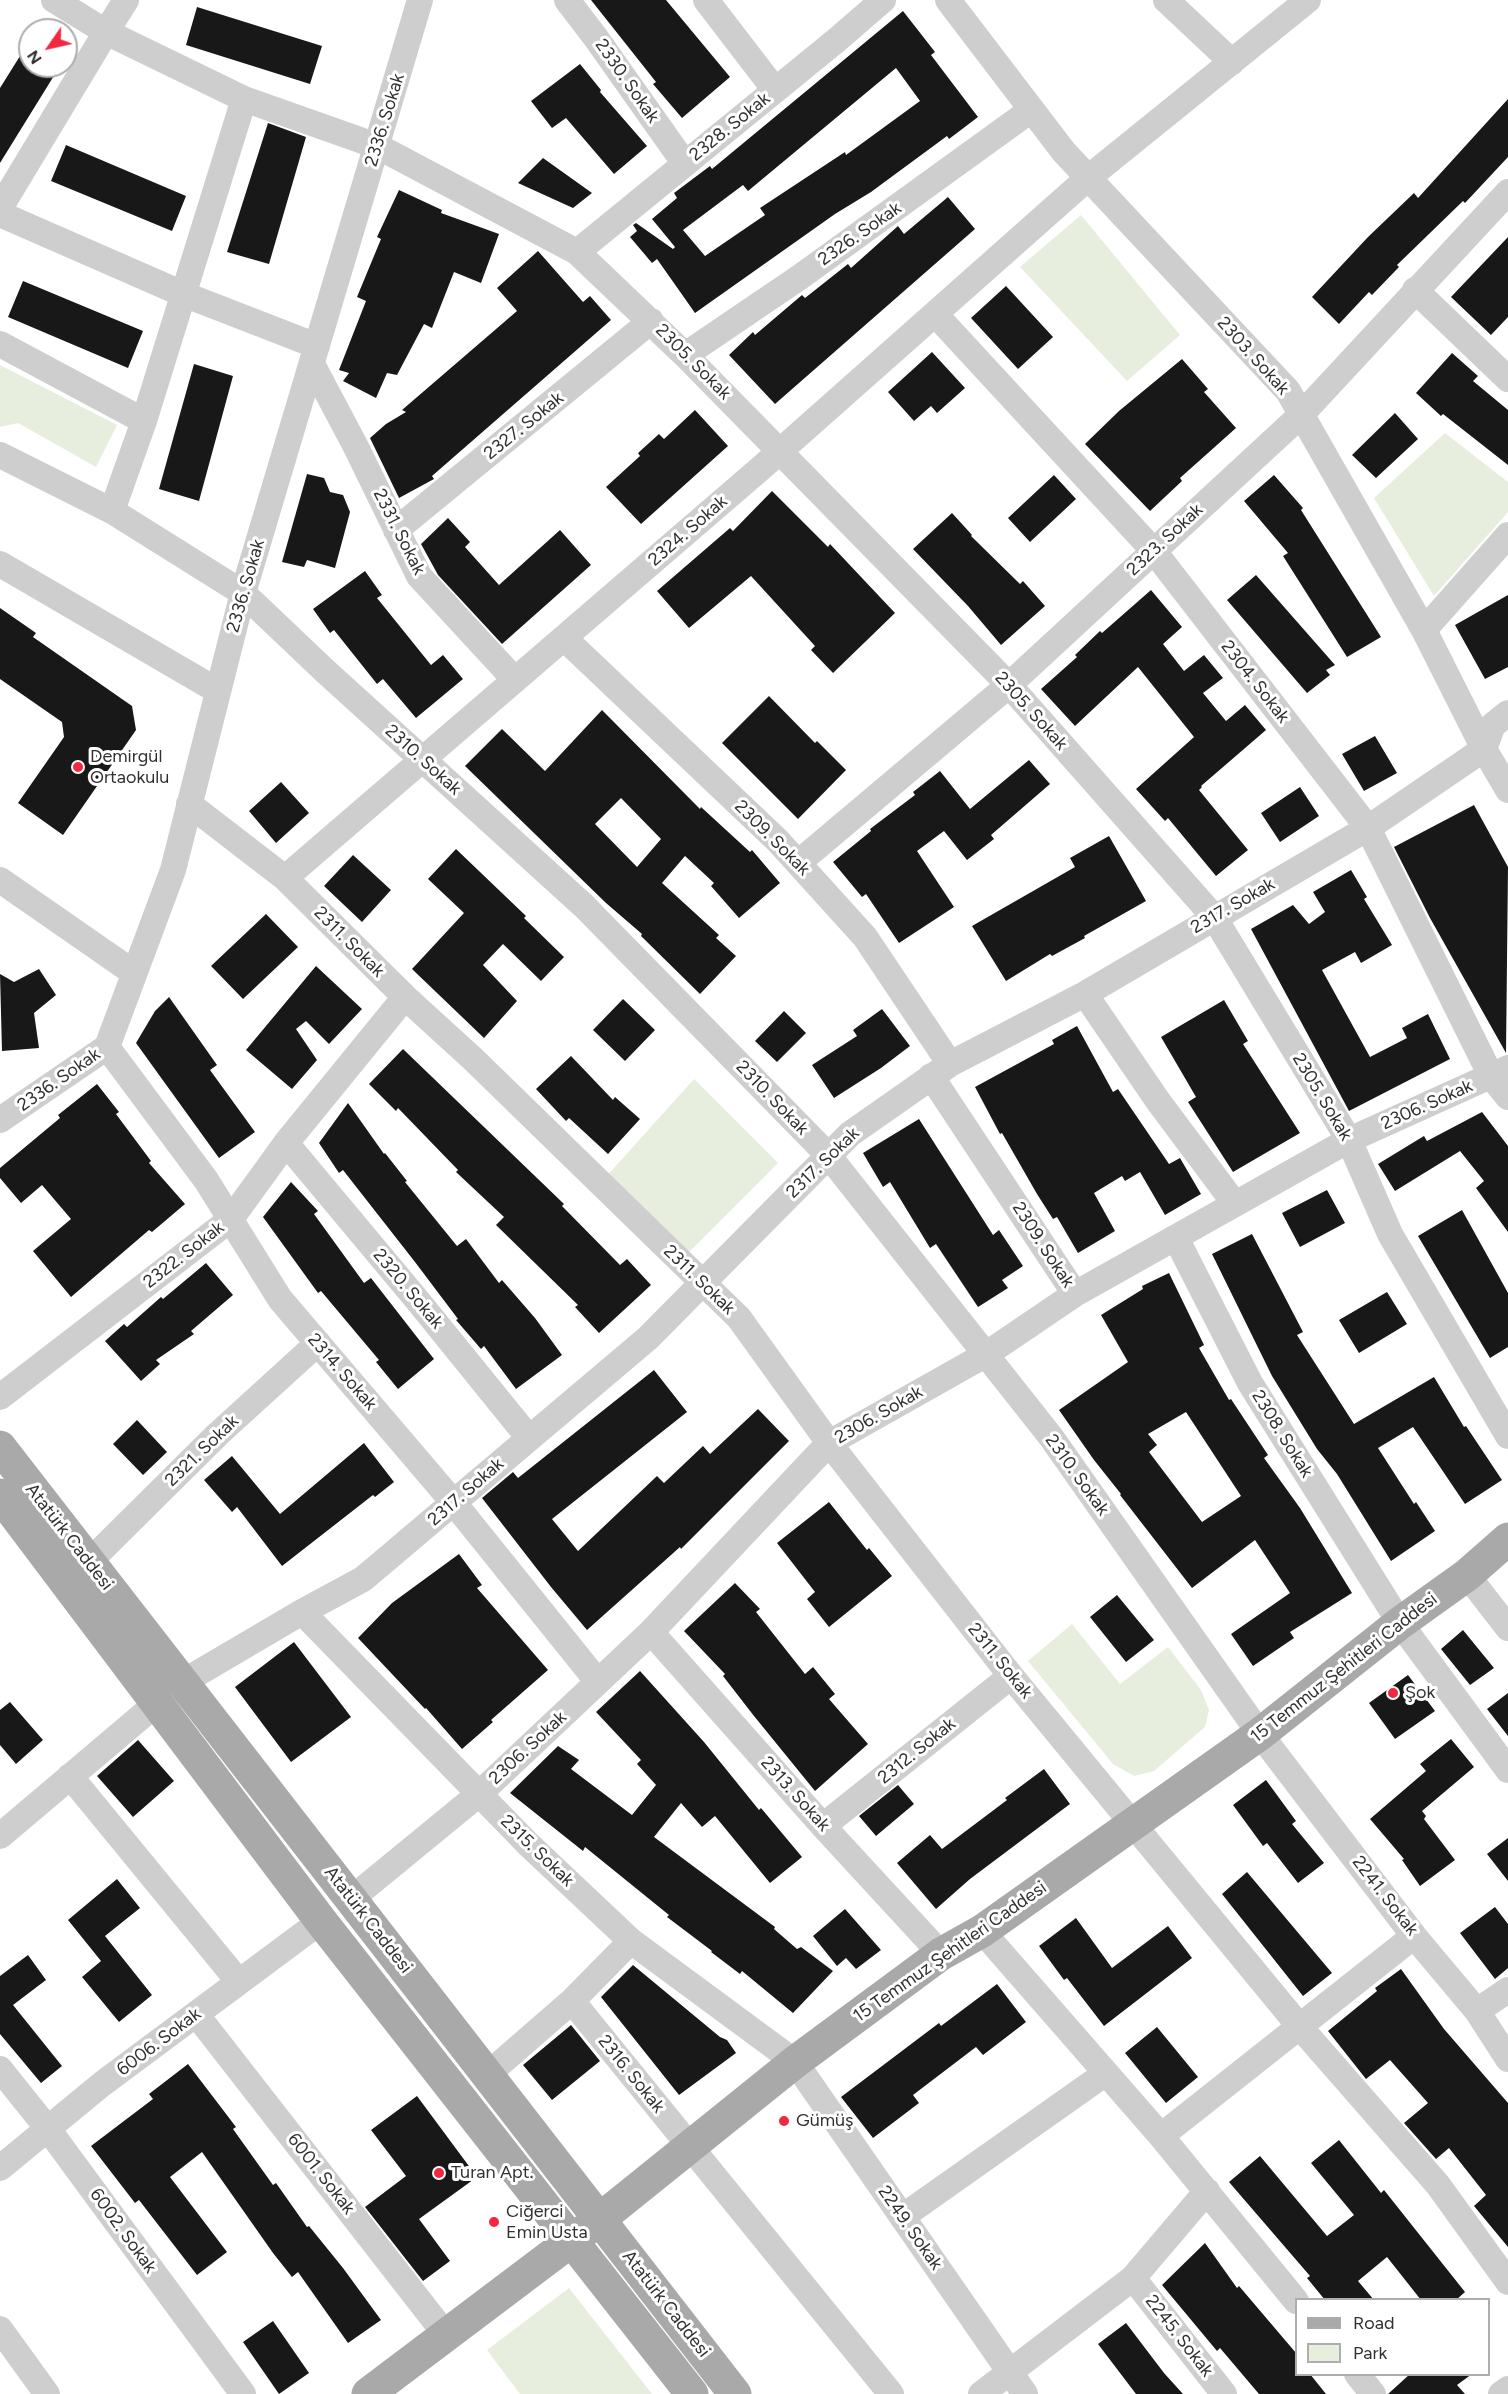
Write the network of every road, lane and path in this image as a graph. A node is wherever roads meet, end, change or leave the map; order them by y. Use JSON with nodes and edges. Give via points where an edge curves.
{"nodes":[{"id":1,"x":54,"y":0,"type":"edge"},
{"id":2,"x":126,"y":0,"type":"edge"},
{"id":3,"x":567,"y":0,"type":"edge"},
{"id":4,"x":706,"y":0,"type":"edge"},
{"id":5,"x":883,"y":0,"type":"edge"},
{"id":6,"x":948,"y":0,"type":"edge"},
{"id":7,"x":1166,"y":0,"type":"edge"},
{"id":8,"x":1308,"y":0,"type":"edge"},
{"id":9,"x":417,"y":1,"type":"edge"},
{"id":10,"x":106,"y":32,"type":"junction"},
{"id":11,"x":1232,"y":63,"type":"junction"},
{"id":12,"x":775,"y":90,"type":"junction"},
{"id":13,"x":244,"y":99,"type":"junction"},
{"id":14,"x":1031,"y":110,"type":"junction"},
{"id":15,"x":377,"y":146,"type":"junction"},
{"id":16,"x":686,"y":164,"type":"junction"},
{"id":17,"x":1088,"y":178,"type":"junction"},
{"id":18,"x":1508,"y":192,"type":"edge"},
{"id":19,"x":0,"y":208,"type":"edge"},
{"id":20,"x":0,"y":214,"type":"edge"},
{"id":21,"x":577,"y":252,"type":"junction"},
{"id":22,"x":1415,"y":290,"type":"junction"},
{"id":23,"x":183,"y":294,"type":"junction"},
{"id":24,"x":935,"y":314,"type":"junction"},
{"id":25,"x":651,"y":321,"type":"junction"},
{"id":26,"x":0,"y":344,"type":"edge"},
{"id":27,"x":314,"y":355,"type":"junction"},
{"id":28,"x":685,"y":355,"type":"junction"},
{"id":29,"x":1508,"y":379,"type":"edge"},
{"id":30,"x":1301,"y":415,"type":"junction"},
{"id":31,"x":144,"y":421,"type":"junction"},
{"id":32,"x":781,"y":450,"type":"junction"},
{"id":33,"x":0,"y":455,"type":"edge"},
{"id":34,"x":112,"y":511,"type":"junction"},
{"id":35,"x":396,"y":530,"type":"junction"},
{"id":36,"x":1508,"y":535,"type":"edge"},
{"id":37,"x":1153,"y":550,"type":"junction"},
{"id":38,"x":0,"y":564,"type":"edge"},
{"id":39,"x":243,"y":593,"type":"junction"},
{"id":40,"x":1424,"y":630,"type":"junction"},
{"id":41,"x":564,"y":638,"type":"junction"},
{"id":42,"x":515,"y":680,"type":"junction"},
{"id":43,"x":1009,"y":685,"type":"junction"},
{"id":44,"x":218,"y":692,"type":"junction"},
{"id":45,"x":1508,"y":713,"type":"edge"},
{"id":46,"x":1484,"y":749,"type":"junction"},
{"id":47,"x":423,"y":760,"type":"junction"},
{"id":48,"x":1508,"y":790,"type":"edge"},
{"id":49,"x":189,"y":804,"type":"junction"},
{"id":50,"x":1368,"y":828,"type":"junction"},
{"id":51,"x":798,"y":863,"type":"junction"},
{"id":52,"x":285,"y":879,"type":"junction"},
{"id":53,"x":0,"y":880,"type":"edge"},
{"id":54,"x":1214,"y":917,"type":"junction"},
{"id":55,"x":134,"y":973,"type":"junction"},
{"id":56,"x":1085,"y":994,"type":"junction"},
{"id":57,"x":405,"y":997,"type":"junction"},
{"id":58,"x":107,"y":1047,"type":"junction"},
{"id":59,"x":941,"y":1070,"type":"junction"},
{"id":60,"x":1500,"y":1072,"type":"edge"},
{"id":61,"x":1508,"y":1097,"type":"edge"},
{"id":62,"x":0,"y":1120,"type":"edge"},
{"id":63,"x":1349,"y":1140,"type":"junction"},
{"id":64,"x":286,"y":1143,"type":"junction"},
{"id":65,"x":828,"y":1155,"type":"junction"},
{"id":66,"x":1234,"y":1204,"type":"junction"},
{"id":67,"x":231,"y":1219,"type":"junction"},
{"id":68,"x":1176,"y":1238,"type":"junction"},
{"id":69,"x":703,"y":1282,"type":"junction"},
{"id":70,"x":1075,"y":1294,"type":"junction"},
{"id":71,"x":318,"y":1343,"type":"junction"},
{"id":72,"x":986,"y":1355,"type":"junction"},
{"id":73,"x":0,"y":1397,"type":"edge"},
{"id":74,"x":1508,"y":1436,"type":"edge"},
{"id":75,"x":529,"y":1438,"type":"junction"},
{"id":76,"x":829,"y":1443,"type":"junction"},
{"id":77,"x":0,"y":1447,"type":"edge"},
{"id":78,"x":0,"y":1495,"type":"edge"},
{"id":79,"x":454,"y":1503,"type":"junction"},
{"id":80,"x":1508,"y":1539,"type":"edge"},
{"id":81,"x":88,"y":1562,"type":"junction"},
{"id":82,"x":1467,"y":1575,"type":"junction"},
{"id":83,"x":302,"y":1612,"type":"junction"},
{"id":84,"x":1400,"y":1623,"type":"junction"},
{"id":85,"x":1508,"y":1628,"type":"edge"},
{"id":86,"x":651,"y":1632,"type":"junction"},
{"id":87,"x":1011,"y":1676,"type":"junction"},
{"id":88,"x":183,"y":1682,"type":"junction"},
{"id":89,"x":598,"y":1682,"type":"junction"},
{"id":90,"x":156,"y":1704,"type":"junction"},
{"id":91,"x":1260,"y":1734,"type":"junction"},
{"id":92,"x":1508,"y":1770,"type":"edge"},
{"id":93,"x":70,"y":1776,"type":"junction"},
{"id":94,"x":479,"y":1794,"type":"junction"},
{"id":95,"x":1134,"y":1825,"type":"junction"},
{"id":96,"x":823,"y":1826,"type":"junction"},
{"id":97,"x":0,"y":1836,"type":"edge"},
{"id":98,"x":351,"y":1899,"type":"junction"},
{"id":99,"x":321,"y":1921,"type":"junction"},
{"id":100,"x":982,"y":1931,"type":"junction"},
{"id":101,"x":1414,"y":1935,"type":"junction"},
{"id":102,"x":631,"y":1941,"type":"junction"},
{"id":103,"x":941,"y":1954,"type":"junction"},
{"id":104,"x":239,"y":1982,"type":"junction"},
{"id":105,"x":1508,"y":1990,"type":"edge"},
{"id":106,"x":572,"y":2001,"type":"junction"},
{"id":107,"x":1477,"y":2012,"type":"junction"},
{"id":108,"x":196,"y":2014,"type":"junction"},
{"id":109,"x":1300,"y":2027,"type":"junction"},
{"id":110,"x":1508,"y":2059,"type":"edge"},
{"id":111,"x":795,"y":2062,"type":"junction"},
{"id":112,"x":0,"y":2069,"type":"edge"},
{"id":113,"x":1106,"y":2073,"type":"junction"},
{"id":114,"x":488,"y":2074,"type":"junction"},
{"id":115,"x":48,"y":2129,"type":"junction"},
{"id":116,"x":1161,"y":2136,"type":"junction"},
{"id":117,"x":689,"y":2147,"type":"junction"},
{"id":118,"x":0,"y":2168,"type":"edge"},
{"id":119,"x":1207,"y":2191,"type":"junction"},
{"id":120,"x":902,"y":2217,"type":"junction"},
{"id":121,"x":600,"y":2219,"type":"junction"},
{"id":122,"x":572,"y":2240,"type":"junction"},
{"id":123,"x":1134,"y":2278,"type":"junction"},
{"id":124,"x":1508,"y":2282,"type":"edge"},
{"id":125,"x":1295,"y":2300,"type":"edge"},
{"id":126,"x":0,"y":2329,"type":"edge"},
{"id":127,"x":446,"y":2335,"type":"junction"},
{"id":128,"x":1010,"y":2372,"type":"junction"},
{"id":129,"x":1359,"y":2376,"type":"edge"},
{"id":130,"x":1508,"y":2389,"type":"edge"},
{"id":131,"x":47,"y":2394,"type":"edge"},
{"id":132,"x":243,"y":2394,"type":"edge"},
{"id":133,"x":369,"y":2394,"type":"edge"},
{"id":134,"x":692,"y":2394,"type":"edge"},
{"id":135,"x":735,"y":2394,"type":"edge"},
{"id":136,"x":891,"y":2394,"type":"edge"},
{"id":137,"x":981,"y":2394,"type":"edge"},
{"id":138,"x":1025,"y":2394,"type":"edge"},
{"id":139,"x":1224,"y":2394,"type":"edge"},
{"id":140,"x":1373,"y":2394,"type":"edge"},
{"id":141,"x":1501,"y":2394,"type":"edge"}],
"edges":[{"from":1,"to":10,"type":"street","name":"2305. Sokak"},
{"from":2,"to":10,"type":"street"},
{"from":3,"to":16,"type":"street","name":"2330. Sokak"},
{"from":4,"to":12,"type":"street"},
{"from":5,"to":12,"type":"street","name":"2328. Sokak"},
{"from":6,"to":14,"type":"street","name":"2303. Sokak"},
{"from":7,"to":11,"type":"street"},
{"from":8,"to":11,"type":"street","name":"2324. Sokak"},
{"from":9,"to":15,"type":"street","name":"2336. Sokak"},
{"from":10,"to":13,"type":"street","name":"2305. Sokak"},
{"from":10,"to":19,"type":"street"},
{"from":11,"to":17,"type":"street","name":"2324. Sokak"},
{"from":12,"to":16,"type":"street","name":"2328. Sokak"},
{"from":13,"to":15,"type":"street","name":"2305. Sokak"},
{"from":13,"to":23,"type":"street"},
{"from":14,"to":17,"type":"street","name":"2303. Sokak"},
{"from":14,"to":28,"type":"street","name":"2326. Sokak"},
{"from":15,"to":21,"type":"street","name":"2305. Sokak"},
{"from":15,"to":27,"type":"street","name":"2336. Sokak"},
{"from":16,"to":21,"type":"street","name":"2328. Sokak"},
{"from":17,"to":24,"type":"street","name":"2324. Sokak"},
{"from":17,"to":30,"type":"street","name":"2303. Sokak","via":[[1288,391]]},
{"from":18,"to":22,"type":"street","name":"2323. Sokak"},
{"from":20,"to":23,"type":"street"},
{"from":21,"to":25,"type":"street","name":"2305. Sokak"},
{"from":22,"to":29,"type":"street"},
{"from":22,"to":30,"type":"street","name":"2323. Sokak"},
{"from":23,"to":27,"type":"street"},
{"from":23,"to":31,"type":"street"},
{"from":24,"to":32,"type":"street","name":"2324. Sokak"},
{"from":24,"to":37,"type":"street","name":"2304. Sokak"},
{"from":25,"to":28,"type":"street","name":"2305. Sokak"},
{"from":25,"to":35,"type":"street","name":"2327. Sokak"},
{"from":26,"to":31,"type":"street"},
{"from":27,"to":35,"type":"street","name":"2331. Sokak"},
{"from":27,"to":39,"type":"street","name":"2336. Sokak"},
{"from":28,"to":32,"type":"street","name":"2305. Sokak"},
{"from":30,"to":37,"type":"street","name":"2323. Sokak"},
{"from":30,"to":40,"type":"street","name":"2303. Sokak"},
{"from":31,"to":34,"type":"street"},
{"from":32,"to":41,"type":"street","name":"2324. Sokak"},
{"from":32,"to":43,"type":"street","name":"2305. Sokak"},
{"from":33,"to":34,"type":"street","name":"2310. Sokak"},
{"from":34,"to":39,"type":"street","name":"2310. Sokak"},
{"from":35,"to":42,"type":"street","name":"2331. Sokak","via":[[418,576]]},
{"from":36,"to":40,"type":"street"},
{"from":37,"to":43,"type":"street","name":"2323. Sokak"},
{"from":37,"to":50,"type":"street","name":"2304. Sokak"},
{"from":38,"to":44,"type":"street"},
{"from":39,"to":44,"type":"street","name":"2336. Sokak"},
{"from":39,"to":47,"type":"street","name":"2310. Sokak"},
{"from":40,"to":46,"type":"street","name":"2303. Sokak"},
{"from":41,"to":42,"type":"street","name":"2324. Sokak"},
{"from":41,"to":51,"type":"street","name":"2309. Sokak"},
{"from":42,"to":47,"type":"street","name":"2324. Sokak"},
{"from":43,"to":51,"type":"street","name":"2323. Sokak"},
{"from":43,"to":54,"type":"street","name":"2305. Sokak"},
{"from":44,"to":49,"type":"street","name":"2336. Sokak"},
{"from":45,"to":46,"type":"street","via":[[1492,725]]},
{"from":46,"to":48,"type":"street","name":"2303. Sokak"},
{"from":46,"to":50,"type":"street","name":"2317. Sokak"},
{"from":47,"to":52,"type":"street","name":"2324. Sokak"},
{"from":47,"to":65,"type":"street","name":"2310. Sokak","via":[[584,906]]},
{"from":49,"to":52,"type":"street","name":"2311. Sokak"},
{"from":49,"to":55,"type":"street","name":"2336. Sokak","via":[[173,870]]},
{"from":50,"to":54,"type":"street","name":"2317. Sokak"},
{"from":50,"to":60,"type":"street","name":"2304. Sokak"},
{"from":51,"to":59,"type":"street","name":"2309. Sokak","via":[[865,937]]},
{"from":52,"to":57,"type":"street","name":"2311. Sokak"},
{"from":53,"to":55,"type":"street"},
{"from":54,"to":56,"type":"street","name":"2317. Sokak"},
{"from":54,"to":63,"type":"street","name":"2305. Sokak"},
{"from":55,"to":58,"type":"street","name":"2336. Sokak"},
{"from":56,"to":59,"type":"street","name":"2317. Sokak"},
{"from":56,"to":66,"type":"street"},
{"from":57,"to":64,"type":"street","name":"2322. Sokak"},
{"from":57,"to":69,"type":"street","name":"2311. Sokak"},
{"from":58,"to":62,"type":"street","name":"2336. Sokak"},
{"from":58,"to":67,"type":"street","name":"2314. Sokak"},
{"from":59,"to":65,"type":"street","name":"2317. Sokak","via":[[850,1134]]},
{"from":59,"to":70,"type":"street","name":"2309. Sokak"},
{"from":60,"to":61,"type":"street","name":"2304. Sokak"},
{"from":60,"to":63,"type":"street","name":"2306. Sokak"},
{"from":63,"to":66,"type":"street","name":"2306. Sokak"},
{"from":63,"to":74,"type":"street","name":"2305. Sokak","via":[[1390,1234]]},
{"from":64,"to":67,"type":"street","name":"2322. Sokak"},
{"from":64,"to":75,"type":"street","name":"2320. Sokak"},
{"from":65,"to":69,"type":"street","name":"2317. Sokak"},
{"from":65,"to":72,"type":"street","name":"2310. Sokak"},
{"from":66,"to":68,"type":"street","name":"2306. Sokak"},
{"from":67,"to":71,"type":"street","name":"2314. Sokak","via":[[280,1299]]},
{"from":67,"to":73,"type":"street","name":"2322. Sokak"},
{"from":68,"to":70,"type":"street","name":"2306. Sokak"},
{"from":68,"to":84,"type":"street","name":"2308. Sokak","via":[[1250,1383]]},
{"from":69,"to":75,"type":"street","name":"2317. Sokak","via":[[648,1338]]},
{"from":69,"to":76,"type":"street","name":"2311. Sokak","via":[[739,1318]]},
{"from":70,"to":72,"type":"street","name":"2306. Sokak"},
{"from":71,"to":79,"type":"street","name":"2314. Sokak"},
{"from":71,"to":81,"type":"street","name":"2321. Sokak","via":[[218,1434]]},
{"from":72,"to":76,"type":"street","name":"2306. Sokak"},
{"from":72,"to":91,"type":"street","name":"2310. Sokak","via":[[1051,1437]]},
{"from":75,"to":79,"type":"street","name":"2317. Sokak"},
{"from":76,"to":86,"type":"street","name":"2306. Sokak"},
{"from":76,"to":87,"type":"street","name":"2311. Sokak"},
{"from":77,"to":81,"type":"main road","name":"Atatürk Caddesi"},
{"from":78,"to":90,"type":"main road","name":"Atatürk Caddesi"},
{"from":79,"to":83,"type":"street","name":"2317. Sokak","via":[[363,1579]]},
{"from":79,"to":89,"type":"street","name":"2314. Sokak"},
{"from":80,"to":82,"type":"main road","name":"15 Temmuz Şehitleri Caddesi"},
{"from":81,"to":88,"type":"main road","name":"Atatürk Caddesi"},
{"from":82,"to":84,"type":"main road","name":"15 Temmuz Şehitleri Caddesi"},
{"from":82,"to":85,"type":"street"},
{"from":83,"to":88,"type":"street","name":"2317. Sokak"},
{"from":83,"to":94,"type":"street","name":"2315. Sokak"},
{"from":84,"to":91,"type":"main road","name":"15 Temmuz Şehitleri Caddesi"},
{"from":84,"to":92,"type":"street","name":"2308. Sokak"},
{"from":86,"to":89,"type":"street","name":"2306. Sokak"},
{"from":86,"to":96,"type":"street","name":"2313. Sokak"},
{"from":87,"to":95,"type":"street","name":"2311. Sokak"},
{"from":87,"to":96,"type":"street","name":"2312. Sokak"},
{"from":88,"to":98,"type":"main road","name":"Atatürk Caddesi"},
{"from":89,"to":94,"type":"street","name":"2306. Sokak"},
{"from":90,"to":93,"type":"street"},
{"from":90,"to":99,"type":"main road","name":"Atatürk Caddesi"},
{"from":91,"to":95,"type":"main road","name":"15 Temmuz Şehitleri Caddesi"},
{"from":91,"to":101,"type":"street","name":"2241. Sokak"},
{"from":93,"to":97,"type":"street"},
{"from":93,"to":104,"type":"street"},
{"from":94,"to":98,"type":"street","name":"2306. Sokak"},
{"from":94,"to":102,"type":"street","name":"2315. Sokak"},
{"from":95,"to":100,"type":"main road","name":"15 Temmuz Şehitleri Caddesi"},
{"from":95,"to":109,"type":"street","name":"2311. Sokak"},
{"from":96,"to":103,"type":"street","name":"2313. Sokak"},
{"from":98,"to":114,"type":"main road","name":"Atatürk Caddesi"},
{"from":99,"to":104,"type":"street","name":"6006. Sokak"},
{"from":99,"to":122,"type":"main road","name":"Atatürk Caddesi"},
{"from":100,"to":103,"type":"main road","name":"15 Temmuz Şehitleri Caddesi"},
{"from":100,"to":113,"type":"street"},
{"from":101,"to":107,"type":"street","name":"2241. Sokak"},
{"from":101,"to":109,"type":"street"},
{"from":102,"to":106,"type":"street"},
{"from":102,"to":111,"type":"street","name":"2315. Sokak"},
{"from":103,"to":111,"type":"main road","name":"15 Temmuz Şehitleri Caddesi"},
{"from":104,"to":108,"type":"street","name":"6006. Sokak"},
{"from":105,"to":107,"type":"street"},
{"from":106,"to":114,"type":"street"},
{"from":106,"to":117,"type":"street","name":"2316. Sokak"},
{"from":107,"to":110,"type":"street","name":"2241. Sokak"},
{"from":108,"to":115,"type":"street","name":"6006. Sokak"},
{"from":108,"to":127,"type":"street","name":"6001. Sokak"},
{"from":109,"to":116,"type":"street"},
{"from":109,"to":124,"type":"street","name":"2311. Sokak","via":[[1438,2185]]},
{"from":111,"to":117,"type":"main road","name":"15 Temmuz Şehitleri Caddesi"},
{"from":111,"to":120,"type":"street","name":"2249. Sokak"},
{"from":112,"to":115,"type":"street","name":"6002. Sokak"},
{"from":113,"to":116,"type":"street"},
{"from":113,"to":120,"type":"street"},
{"from":114,"to":121,"type":"main road","name":"Atatürk Caddesi"},
{"from":115,"to":118,"type":"street","name":"6006. Sokak"},
{"from":115,"to":132,"type":"street","name":"6002. Sokak"},
{"from":116,"to":119,"type":"street"},
{"from":117,"to":121,"type":"main road","name":"15 Temmuz Şehitleri Caddesi"},
{"from":117,"to":136,"type":"street","name":"2316. Sokak"},
{"from":119,"to":123,"type":"street"},
{"from":119,"to":125,"type":"street"},
{"from":120,"to":128,"type":"street","name":"2249. Sokak"},
{"from":121,"to":122,"type":"main road","name":"15 Temmuz Şehitleri Caddesi"},
{"from":121,"to":135,"type":"main road","name":"Atatürk Caddesi"},
{"from":122,"to":127,"type":"main road","name":"15 Temmuz Şehitleri Caddesi"},
{"from":122,"to":134,"type":"main road","name":"Atatürk Caddesi"},
{"from":123,"to":128,"type":"street"},
{"from":123,"to":139,"type":"street","name":"2245. Sokak"},
{"from":126,"to":131,"type":"street"},
{"from":127,"to":133,"type":"main road","name":"15 Temmuz Şehitleri Caddesi"},
{"from":128,"to":137,"type":"street"},
{"from":128,"to":138,"type":"street","name":"2249. Sokak"},
{"from":129,"to":140,"type":"street"},
{"from":130,"to":141,"type":"street"}]}
